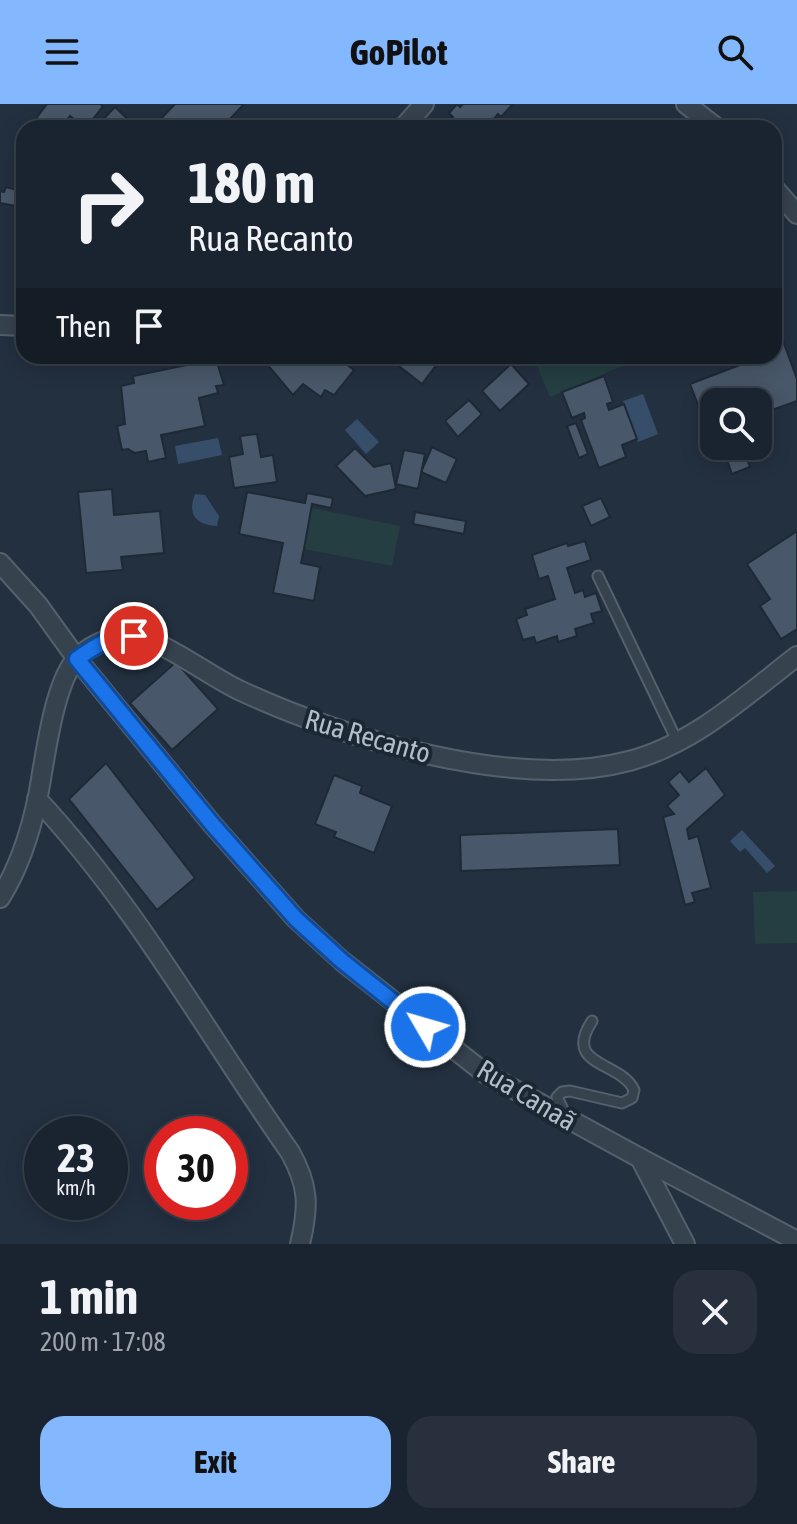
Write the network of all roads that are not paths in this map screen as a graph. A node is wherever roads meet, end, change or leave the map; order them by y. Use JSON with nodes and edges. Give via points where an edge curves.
{"nodes":[{"id":1,"x":424,"y":104,"type":"edge"},
{"id":2,"x":686,"y":104,"type":"edge"},
{"id":3,"x":410,"y":120,"type":"edge"},
{"id":4,"x":707,"y":120,"type":"edge"},
{"id":5,"x":782,"y":197,"type":"edge"},
{"id":6,"x":797,"y":214,"type":"edge"},
{"id":7,"x":0,"y":563,"type":"edge"},
{"id":8,"x":598,"y":576,"type":"dead end"},
{"id":9,"x":797,"y":656,"type":"edge"},
{"id":10,"x":77,"y":659,"type":"junction"},
{"id":11,"x":678,"y":743,"type":"junction"},
{"id":12,"x":37,"y":799,"type":"junction"},
{"id":13,"x":0,"y":898,"type":"edge"},
{"id":14,"x":592,"y":1021,"type":"dead end"},
{"id":15,"x":574,"y":1123,"type":"junction"},
{"id":16,"x":640,"y":1158,"type":"junction"},
{"id":17,"x":797,"y":1241,"type":"edge"},
{"id":18,"x":300,"y":1244,"type":"edge"},
{"id":19,"x":685,"y":1244,"type":"edge"}],
"edges":[{"from":1,"to":3,"type":"street"},
{"from":2,"to":4,"type":"street"},
{"from":5,"to":6,"type":"street"},
{"from":7,"to":10,"type":"street","name":"Rua Canaã"},
{"from":8,"to":11,"type":"lane"},
{"from":9,"to":11,"type":"street","name":"Rua Recanto"},
{"from":10,"to":11,"type":"street","name":"Rua Recanto","via":[[99,643],[134,636],[298,715],[370,740],[461,762],[571,770],[630,761]]},
{"from":10,"to":12,"type":"street","via":[[63,683]]},
{"from":10,"to":15,"type":"street","name":"Rua Canaã","via":[[296,919],[486,1074]]},
{"from":12,"to":13,"type":"street","via":[[24,848]]},
{"from":12,"to":18,"type":"street","via":[[135,921],[290,1152],[307,1195]]},
{"from":14,"to":15,"type":"lane","via":[[584,1034],[586,1052],[630,1080],[634,1090],[622,1103],[562,1092],[557,1097],[560,1108]]},
{"from":15,"to":16,"type":"street","name":"Rua Canaã"},
{"from":16,"to":17,"type":"street","name":"Rua Canaã"},
{"from":16,"to":19,"type":"street"}]}
